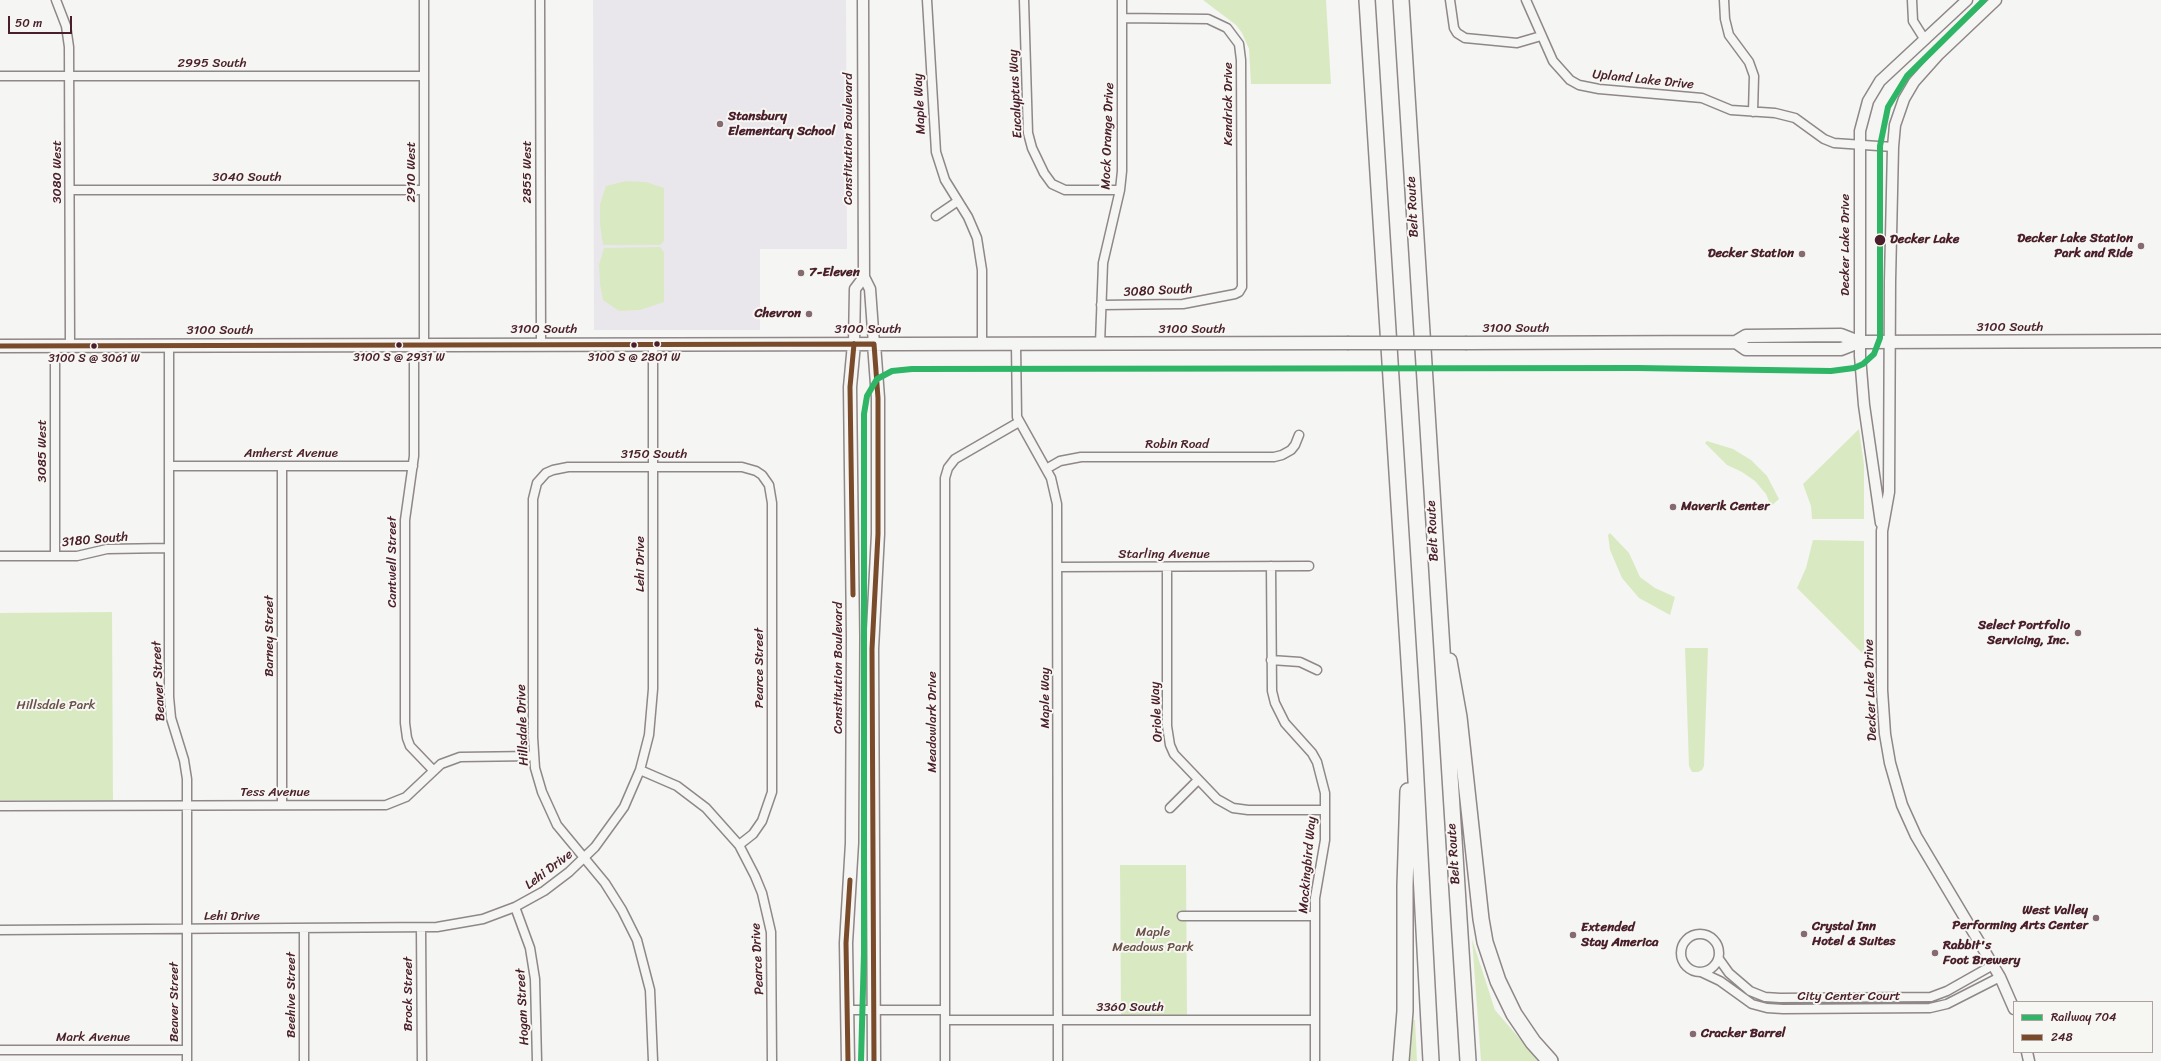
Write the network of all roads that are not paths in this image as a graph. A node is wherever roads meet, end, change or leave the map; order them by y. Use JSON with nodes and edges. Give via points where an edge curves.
{"nodes":[{"id":1,"x":56,"y":0,"type":"edge"},
{"id":2,"x":424,"y":0,"type":"edge"},
{"id":3,"x":540,"y":0,"type":"edge"},
{"id":4,"x":863,"y":0,"type":"edge"},
{"id":5,"x":927,"y":0,"type":"edge"},
{"id":6,"x":1024,"y":0,"type":"edge"},
{"id":7,"x":1122,"y":0,"type":"edge"},
{"id":8,"x":1367,"y":0,"type":"edge"},
{"id":9,"x":1401,"y":0,"type":"edge"},
{"id":10,"x":1450,"y":0,"type":"edge"},
{"id":11,"x":1526,"y":0,"type":"edge"},
{"id":12,"x":1724,"y":0,"type":"edge"},
{"id":13,"x":1912,"y":0,"type":"edge"},
{"id":14,"x":1967,"y":0,"type":"edge"},
{"id":15,"x":1996,"y":0,"type":"edge"},
{"id":16,"x":1122,"y":18,"type":"junction"},
{"id":17,"x":1541,"y":36,"type":"junction"},
{"id":18,"x":1925,"y":40,"type":"junction"},
{"id":19,"x":0,"y":76,"type":"edge"},
{"id":20,"x":70,"y":76,"type":"junction"},
{"id":21,"x":424,"y":76,"type":"junction"},
{"id":22,"x":1753,"y":112,"type":"junction"},
{"id":23,"x":1859,"y":145,"type":"junction"},
{"id":24,"x":1893,"y":147,"type":"junction"},
{"id":25,"x":70,"y":190,"type":"junction"},
{"id":26,"x":424,"y":190,"type":"junction"},
{"id":27,"x":1120,"y":190,"type":"junction"},
{"id":28,"x":958,"y":201,"type":"junction"},
{"id":29,"x":936,"y":216,"type":"dead end"},
{"id":30,"x":864,"y":277,"type":"junction"},
{"id":31,"x":1239,"y":292,"type":"joint"},
{"id":32,"x":1101,"y":305,"type":"junction"},
{"id":33,"x":1859,"y":342,"type":"junction"},
{"id":34,"x":1889,"y":342,"type":"junction"},
{"id":35,"x":2161,"y":342,"type":"edge"},
{"id":36,"x":541,"y":344,"type":"junction"},
{"id":37,"x":653,"y":344,"type":"junction"},
{"id":38,"x":854,"y":344,"type":"junction"},
{"id":39,"x":874,"y":344,"type":"junction"},
{"id":40,"x":982,"y":344,"type":"junction"},
{"id":41,"x":1016,"y":344,"type":"junction"},
{"id":42,"x":1100,"y":344,"type":"junction"},
{"id":43,"x":169,"y":345,"type":"junction"},
{"id":44,"x":419,"y":345,"type":"junction"},
{"id":45,"x":0,"y":346,"type":"edge"},
{"id":46,"x":55,"y":346,"type":"junction"},
{"id":47,"x":70,"y":346,"type":"junction"},
{"id":48,"x":1018,"y":422,"type":"junction"},
{"id":49,"x":1299,"y":435,"type":"dead end"},
{"id":50,"x":169,"y":466,"type":"junction"},
{"id":51,"x":282,"y":466,"type":"junction"},
{"id":52,"x":412,"y":466,"type":"junction"},
{"id":53,"x":653,"y":467,"type":"junction"},
{"id":54,"x":1046,"y":469,"type":"junction"},
{"id":55,"x":540,"y":478,"type":"joint"},
{"id":56,"x":767,"y":480,"type":"joint"},
{"id":57,"x":1882,"y":531,"type":"junction"},
{"id":58,"x":169,"y":548,"type":"junction"},
{"id":59,"x":0,"y":556,"type":"edge"},
{"id":60,"x":55,"y":556,"type":"junction"},
{"id":61,"x":1271,"y":566,"type":"junction"},
{"id":62,"x":1309,"y":566,"type":"dead end"},
{"id":63,"x":1058,"y":567,"type":"junction"},
{"id":64,"x":1167,"y":567,"type":"junction"},
{"id":65,"x":1438,"y":606,"type":"junction"},
{"id":66,"x":1271,"y":660,"type":"junction"},
{"id":67,"x":1317,"y":670,"type":"dead end"},
{"id":68,"x":1413,"y":724,"type":"junction"},
{"id":69,"x":534,"y":756,"type":"junction"},
{"id":70,"x":433,"y":770,"type":"junction"},
{"id":71,"x":640,"y":770,"type":"junction"},
{"id":72,"x":1198,"y":780,"type":"junction"},
{"id":73,"x":0,"y":806,"type":"edge"},
{"id":74,"x":187,"y":806,"type":"junction"},
{"id":75,"x":282,"y":806,"type":"junction"},
{"id":76,"x":1170,"y":808,"type":"dead end"},
{"id":77,"x":1324,"y":810,"type":"junction"},
{"id":78,"x":739,"y":845,"type":"junction"},
{"id":79,"x":584,"y":859,"type":"junction"},
{"id":80,"x":515,"y":907,"type":"junction"},
{"id":81,"x":1182,"y":916,"type":"dead end"},
{"id":82,"x":1315,"y":916,"type":"junction"},
{"id":83,"x":304,"y":928,"type":"junction"},
{"id":84,"x":421,"y":928,"type":"junction"},
{"id":85,"x":187,"y":929,"type":"junction"},
{"id":86,"x":0,"y":930,"type":"edge"},
{"id":87,"x":1719,"y":959,"type":"junction"},
{"id":88,"x":1492,"y":963,"type":"junction"},
{"id":89,"x":1993,"y":965,"type":"junction"},
{"id":90,"x":1701,"y":972,"type":"junction"},
{"id":91,"x":2000,"y":977,"type":"junction"},
{"id":92,"x":2013,"y":1008,"type":"edge"},
{"id":93,"x":847,"y":1010,"type":"junction"},
{"id":94,"x":874,"y":1010,"type":"junction"},
{"id":95,"x":945,"y":1010,"type":"junction"},
{"id":96,"x":945,"y":1020,"type":"junction"},
{"id":97,"x":1058,"y":1020,"type":"junction"},
{"id":98,"x":1315,"y":1020,"type":"junction"},
{"id":99,"x":0,"y":1050,"type":"edge"},
{"id":100,"x":187,"y":1050,"type":"junction"},
{"id":101,"x":187,"y":1061,"type":"edge"},
{"id":102,"x":304,"y":1061,"type":"edge"},
{"id":103,"x":422,"y":1061,"type":"edge"},
{"id":104,"x":537,"y":1061,"type":"edge"},
{"id":105,"x":653,"y":1061,"type":"edge"},
{"id":106,"x":772,"y":1061,"type":"edge"},
{"id":107,"x":848,"y":1061,"type":"edge"},
{"id":108,"x":874,"y":1061,"type":"edge"},
{"id":109,"x":945,"y":1061,"type":"edge"},
{"id":110,"x":1058,"y":1061,"type":"edge"},
{"id":111,"x":1315,"y":1061,"type":"edge"},
{"id":112,"x":1401,"y":1061,"type":"edge"},
{"id":113,"x":1431,"y":1061,"type":"edge"},
{"id":114,"x":1468,"y":1061,"type":"edge"},
{"id":115,"x":1550,"y":1061,"type":"edge"},
{"id":116,"x":1562,"y":1061,"type":"edge"}],
"edges":[{"from":1,"to":20,"type":"street","name":"3080 West","via":[[68,37]]},
{"from":2,"to":21,"type":"street","name":"2910 West"},
{"from":3,"to":36,"type":"street","name":"2855 West"},
{"from":4,"to":30,"type":"street","name":"Constitution Boulevard"},
{"from":5,"to":28,"type":"street","name":"Maple Way","via":[[936,152],[945,180]]},
{"from":6,"to":27,"type":"street","name":"Eucalyptus Way","via":[[1028,133],[1044,173],[1052,184],[1065,190]]},
{"from":7,"to":16,"type":"street","name":"Mock Orange Drive"},
{"from":8,"to":68,"type":"highway"},
{"from":9,"to":65,"type":"highway","name":"Belt Route"},
{"from":10,"to":17,"type":"street","via":[[1452,24],[1457,33],[1470,39],[1517,43]]},
{"from":11,"to":17,"type":"street","name":"Upland Lake Drive"},
{"from":12,"to":22,"type":"street","via":[[1725,19],[1730,35],[1749,62],[1754,76]]},
{"from":13,"to":18,"type":"street","via":[[1913,21]]},
{"from":14,"to":18,"type":"street","name":"Decker Lake Drive"},
{"from":15,"to":24,"type":"street","name":"Decker Lake Drive","via":[[1939,54],[1914,82],[1899,114]]},
{"from":16,"to":27,"type":"street","name":"Mock Orange Drive"},
{"from":16,"to":31,"type":"street","name":"Kendrick Drive","via":[[1208,19],[1227,28],[1239,44],[1242,60],[1242,287]]},
{"from":17,"to":22,"type":"street","name":"Upland Lake Drive","via":[[1559,70],[1579,85],[1702,98],[1731,110]]},
{"from":18,"to":23,"type":"street","name":"Decker Lake Drive","via":[[1888,71],[1874,90],[1864,112]]},
{"from":19,"to":20,"type":"street","name":"2995 South"},
{"from":20,"to":21,"type":"street","name":"2995 South"},
{"from":20,"to":25,"type":"street","name":"3080 West"},
{"from":21,"to":26,"type":"street","name":"2910 West"},
{"from":22,"to":23,"type":"street","name":"Upland Lake Drive","via":[[1775,113],[1795,118],[1824,139],[1834,143]]},
{"from":23,"to":24,"type":"street","name":"Upland Lake Drive"},
{"from":23,"to":33,"type":"street","name":"Decker Lake Drive"},
{"from":24,"to":34,"type":"street","name":"Decker Lake Drive"},
{"from":25,"to":26,"type":"street","name":"3040 South"},
{"from":25,"to":47,"type":"street","name":"3080 West"},
{"from":26,"to":44,"type":"street","name":"2910 West"},
{"from":27,"to":32,"type":"street","name":"Mock Orange Drive","via":[[1103,263]]},
{"from":28,"to":29,"type":"street"},
{"from":28,"to":40,"type":"street","name":"Maple Way","via":[[974,227],[981,258]]},
{"from":30,"to":38,"type":"street","name":"Constitution Boulevard","via":[[855,289]]},
{"from":30,"to":39,"type":"street","name":"Constitution Boulevard","via":[[870,289]]},
{"from":31,"to":32,"type":"street","name":"3080 South","via":[[1183,304]]},
{"from":32,"to":42,"type":"street","name":"Mock Orange Drive"},
{"from":33,"to":34,"type":"main road","name":"3100 South"},
{"from":33,"to":42,"type":"main road","name":"3100 South","bridge":true,"via":[[1841,349],[1746,349],[1736,342]]},
{"from":33,"to":57,"type":"street","name":"Decker Lake Drive","via":[[1864,405]]},
{"from":34,"to":35,"type":"main road","name":"3100 South"},
{"from":34,"to":57,"type":"street","name":"Decker Lake Drive","via":[[1889,492]]},
{"from":36,"to":37,"type":"main road","name":"3100 South"},
{"from":36,"to":44,"type":"main road","name":"3100 South"},
{"from":37,"to":38,"type":"main road","name":"3100 South"},
{"from":37,"to":53,"type":"street","name":"Lehi Drive"},
{"from":38,"to":39,"type":"main road","name":"3100 South"},
{"from":38,"to":93,"type":"main road","name":"Constitution Boulevard","via":[[850,387],[853,637],[852,842],[847,922]]},
{"from":39,"to":40,"type":"main road","name":"3100 South"},
{"from":39,"to":94,"type":"main road","name":"Constitution Boulevard","via":[[878,398],[878,534],[872,649]]},
{"from":40,"to":41,"type":"main road","name":"3100 South"},
{"from":41,"to":42,"type":"main road","name":"3100 South"},
{"from":41,"to":48,"type":"street","name":"Maple Way"},
{"from":43,"to":44,"type":"main road","name":"3100 South"},
{"from":43,"to":47,"type":"main road","name":"3100 South"},
{"from":43,"to":50,"type":"street","name":"Beaver Street"},
{"from":44,"to":52,"type":"street","name":"Cantwell Street"},
{"from":45,"to":46,"type":"main road","name":"3100 South"},
{"from":46,"to":47,"type":"main road","name":"3100 South"},
{"from":46,"to":60,"type":"street","name":"3085 West"},
{"from":48,"to":54,"type":"street","name":"Maple Way"},
{"from":48,"to":95,"type":"street","name":"Meadowlark Drive","via":[[955,459],[948,468],[945,478]]},
{"from":49,"to":54,"type":"street","name":"Robin Road","via":[[1291,450],[1282,456],[1081,457],[1060,461]]},
{"from":50,"to":51,"type":"street","name":"Amherst Avenue"},
{"from":50,"to":58,"type":"street","name":"Beaver Street"},
{"from":51,"to":52,"type":"street","name":"Amherst Avenue"},
{"from":51,"to":75,"type":"street","name":"Barney Street"},
{"from":52,"to":70,"type":"street","name":"Cantwell Street","via":[[405,511],[405,730],[410,746]]},
{"from":53,"to":55,"type":"street","name":"3150 South","via":[[560,468]]},
{"from":53,"to":56,"type":"street","name":"3150 South","via":[[742,467],[756,471]]},
{"from":53,"to":71,"type":"street","name":"Lehi Drive","via":[[653,704],[649,735]]},
{"from":54,"to":63,"type":"street","name":"Maple Way","via":[[1054,486],[1057,504]]},
{"from":55,"to":69,"type":"street","name":"Hillsdale Drive","via":[[535,488],[533,505]]},
{"from":56,"to":78,"type":"street","name":"Pearce Street","via":[[772,502],[772,792],[762,821],[753,834]]},
{"from":57,"to":89,"type":"street","name":"Decker Lake Drive","via":[[1882,698],[1890,763],[1902,805],[1916,836]]},
{"from":58,"to":60,"type":"street","name":"3180 South","via":[[107,549],[83,555]]},
{"from":58,"to":74,"type":"street","name":"Beaver Street","via":[[170,707],[186,769]]},
{"from":59,"to":60,"type":"street","name":"3180 South"},
{"from":61,"to":62,"type":"street","name":"Starling Avenue"},
{"from":61,"to":64,"type":"street","name":"Starling Avenue"},
{"from":61,"to":66,"type":"street","name":"Mockingbird Way"},
{"from":63,"to":64,"type":"street","name":"Starling Avenue"},
{"from":63,"to":97,"type":"street","name":"Maple Way"},
{"from":64,"to":72,"type":"street","name":"Oriole Way","via":[[1168,736],[1174,754]]},
{"from":65,"to":88,"type":"highway","via":[[1459,717],[1480,919]]},
{"from":65,"to":114,"type":"highway","name":"Belt Route"},
{"from":66,"to":67,"type":"street","via":[[1300,662]]},
{"from":66,"to":77,"type":"street","name":"Mockingbird Way","via":[[1275,703],[1285,723],[1317,762],[1323,782]]},
{"from":68,"to":112,"type":"highway","via":[[1406,839]]},
{"from":68,"to":113,"type":"highway"},
{"from":69,"to":70,"type":"street","name":"Tess Avenue","via":[[460,757]]},
{"from":69,"to":79,"type":"street","name":"Hillsdale Drive","via":[[542,792],[550,813],[564,836]]},
{"from":70,"to":75,"type":"street","name":"Tess Avenue","via":[[412,793],[386,805]]},
{"from":71,"to":78,"type":"street","name":"Pearce Drive","via":[[663,779],[692,796]]},
{"from":71,"to":79,"type":"street","name":"Lehi Drive","via":[[624,807]]},
{"from":72,"to":76,"type":"street"},
{"from":72,"to":77,"type":"street","name":"Oriole Way","via":[[1222,802],[1240,810]]},
{"from":73,"to":74,"type":"street","name":"Tess Avenue"},
{"from":74,"to":75,"type":"street","name":"Tess Avenue"},
{"from":74,"to":85,"type":"street","name":"Beaver Street"},
{"from":77,"to":82,"type":"street","name":"Mockingbird Way","via":[[1325,840],[1315,889]]},
{"from":78,"to":106,"type":"street","name":"Pearce Drive","via":[[762,893],[771,932]]},
{"from":79,"to":80,"type":"street","name":"Lehi Drive","via":[[544,891]]},
{"from":79,"to":105,"type":"street","name":"Hillsdale Drive","via":[[622,910],[637,940],[650,990]]},
{"from":80,"to":84,"type":"street","name":"Lehi Drive","via":[[468,922]]},
{"from":80,"to":104,"type":"street","name":"Hogan Street","via":[[528,943],[535,979]]},
{"from":81,"to":82,"type":"street"},
{"from":82,"to":98,"type":"street","name":"Mockingbird Way"},
{"from":83,"to":84,"type":"street","name":"Lehi Drive"},
{"from":83,"to":85,"type":"street","name":"Lehi Drive"},
{"from":83,"to":102,"type":"street","name":"Beehive Street"},
{"from":84,"to":103,"type":"street","name":"Brock Street"},
{"from":85,"to":86,"type":"street","name":"Lehi Drive"},
{"from":85,"to":100,"type":"street","name":"Beaver Street"},
{"from":87,"to":89,"type":"street","name":"City Center Court","via":[[1729,973],[1750,991],[1765,997],[1780,998],[1931,997],[1947,991]]},
{"from":87,"to":90,"type":"street","via":[[1712,968]]},
{"from":87,"to":90,"type":"street","name":"City Center Court","via":[[1719,947],[1708,935],[1697,934],[1687,938],[1681,948],[1682,959],[1688,968]]},
{"from":88,"to":115,"type":"highway","via":[[1514,1014]]},
{"from":88,"to":116,"type":"highway","via":[[1522,1016],[1544,1044]]},
{"from":89,"to":91,"type":"street","name":"Decker Lake Drive"},
{"from":90,"to":91,"type":"street","name":"City Center Court","via":[[1720,981],[1752,1004],[1783,1009],[1930,1008],[1947,1004]]},
{"from":91,"to":92,"type":"street","name":"Decker Lake Drive"},
{"from":93,"to":94,"type":"street"},
{"from":93,"to":107,"type":"main road","name":"Constitution Boulevard"},
{"from":94,"to":95,"type":"street"},
{"from":94,"to":108,"type":"main road","name":"Constitution Boulevard"},
{"from":95,"to":96,"type":"street","name":"Meadowlark Drive"},
{"from":96,"to":97,"type":"street","name":"3360 South"},
{"from":96,"to":109,"type":"street","name":"Meadowlark Drive"},
{"from":97,"to":98,"type":"street","name":"3360 South"},
{"from":97,"to":110,"type":"street","name":"Maple Way"},
{"from":98,"to":111,"type":"street","name":"Mockingbird Way"},
{"from":99,"to":100,"type":"street","name":"Mark Avenue"},
{"from":100,"to":101,"type":"street","name":"Beaver Street"}]}
